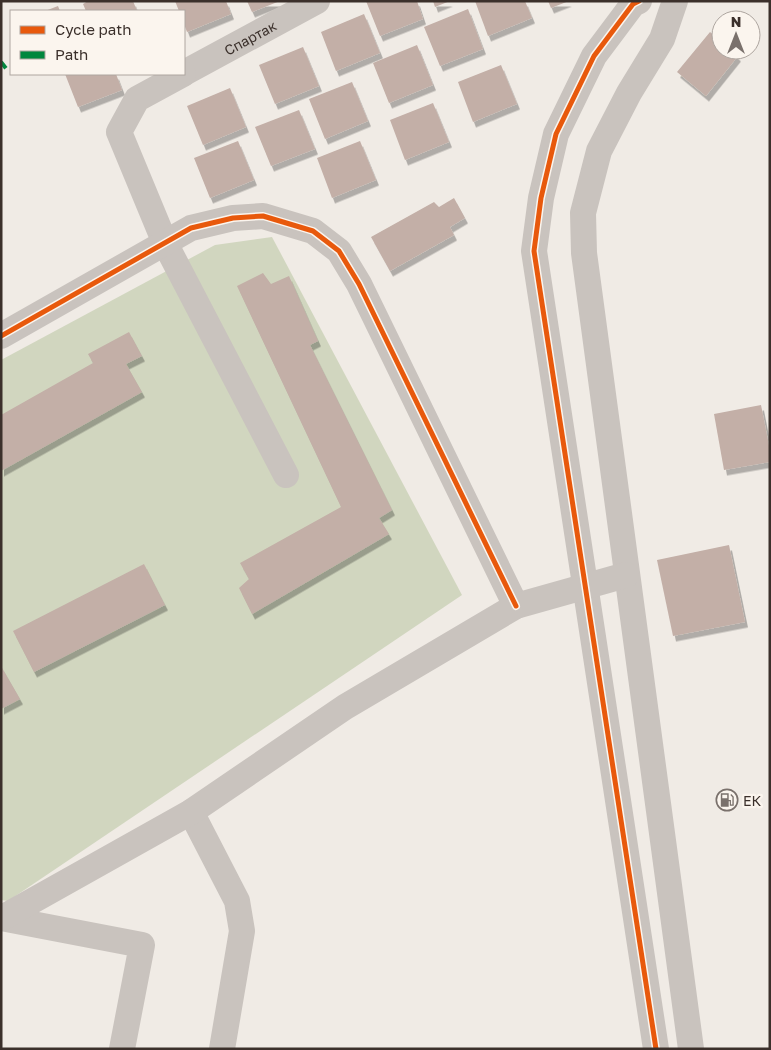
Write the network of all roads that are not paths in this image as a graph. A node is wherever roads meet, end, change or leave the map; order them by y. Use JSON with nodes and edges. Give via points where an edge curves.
{"nodes":[{"id":1,"x":317,"y":1,"type":"edge"},
{"id":2,"x":639,"y":1,"type":"edge"},
{"id":3,"x":675,"y":1,"type":"edge"},
{"id":4,"x":185,"y":73,"type":"edge"},
{"id":5,"x":182,"y":75,"type":"edge"},
{"id":6,"x":165,"y":243,"type":"junction"},
{"id":7,"x":1,"y":336,"type":"edge"},
{"id":8,"x":286,"y":475,"type":"dead end"},
{"id":9,"x":626,"y":575,"type":"junction"},
{"id":10,"x":584,"y":586,"type":"junction"},
{"id":11,"x":516,"y":606,"type":"junction"},
{"id":12,"x":191,"y":812,"type":"junction"},
{"id":13,"x":1,"y":918,"type":"edge"},
{"id":14,"x":122,"y":1049,"type":"edge"},
{"id":15,"x":222,"y":1049,"type":"edge"},
{"id":16,"x":656,"y":1049,"type":"edge"},
{"id":17,"x":691,"y":1049,"type":"edge"}],
"edges":[{"from":1,"to":4,"type":"street","name":"Спартак"},
{"from":2,"to":10,"type":"street","via":[[633,4],[594,56],[556,134],[540,198],[534,252]]},
{"from":3,"to":9,"type":"street","via":[[662,39],[599,151],[583,213],[584,253]]},
{"from":5,"to":6,"type":"street","name":"Спартак","via":[[137,99],[119,132]]},
{"from":6,"to":7,"type":"street"},
{"from":6,"to":8,"type":"street"},
{"from":6,"to":11,"type":"street","via":[[191,228],[233,218],[263,216],[313,230],[339,251],[359,284]]},
{"from":9,"to":10,"type":"street"},
{"from":9,"to":17,"type":"street"},
{"from":10,"to":11,"type":"street"},
{"from":10,"to":16,"type":"street"},
{"from":11,"to":12,"type":"street","via":[[345,707]]},
{"from":12,"to":13,"type":"street"},
{"from":12,"to":15,"type":"street","via":[[237,901],[242,931]]},
{"from":13,"to":14,"type":"street","via":[[142,945]]}]}
